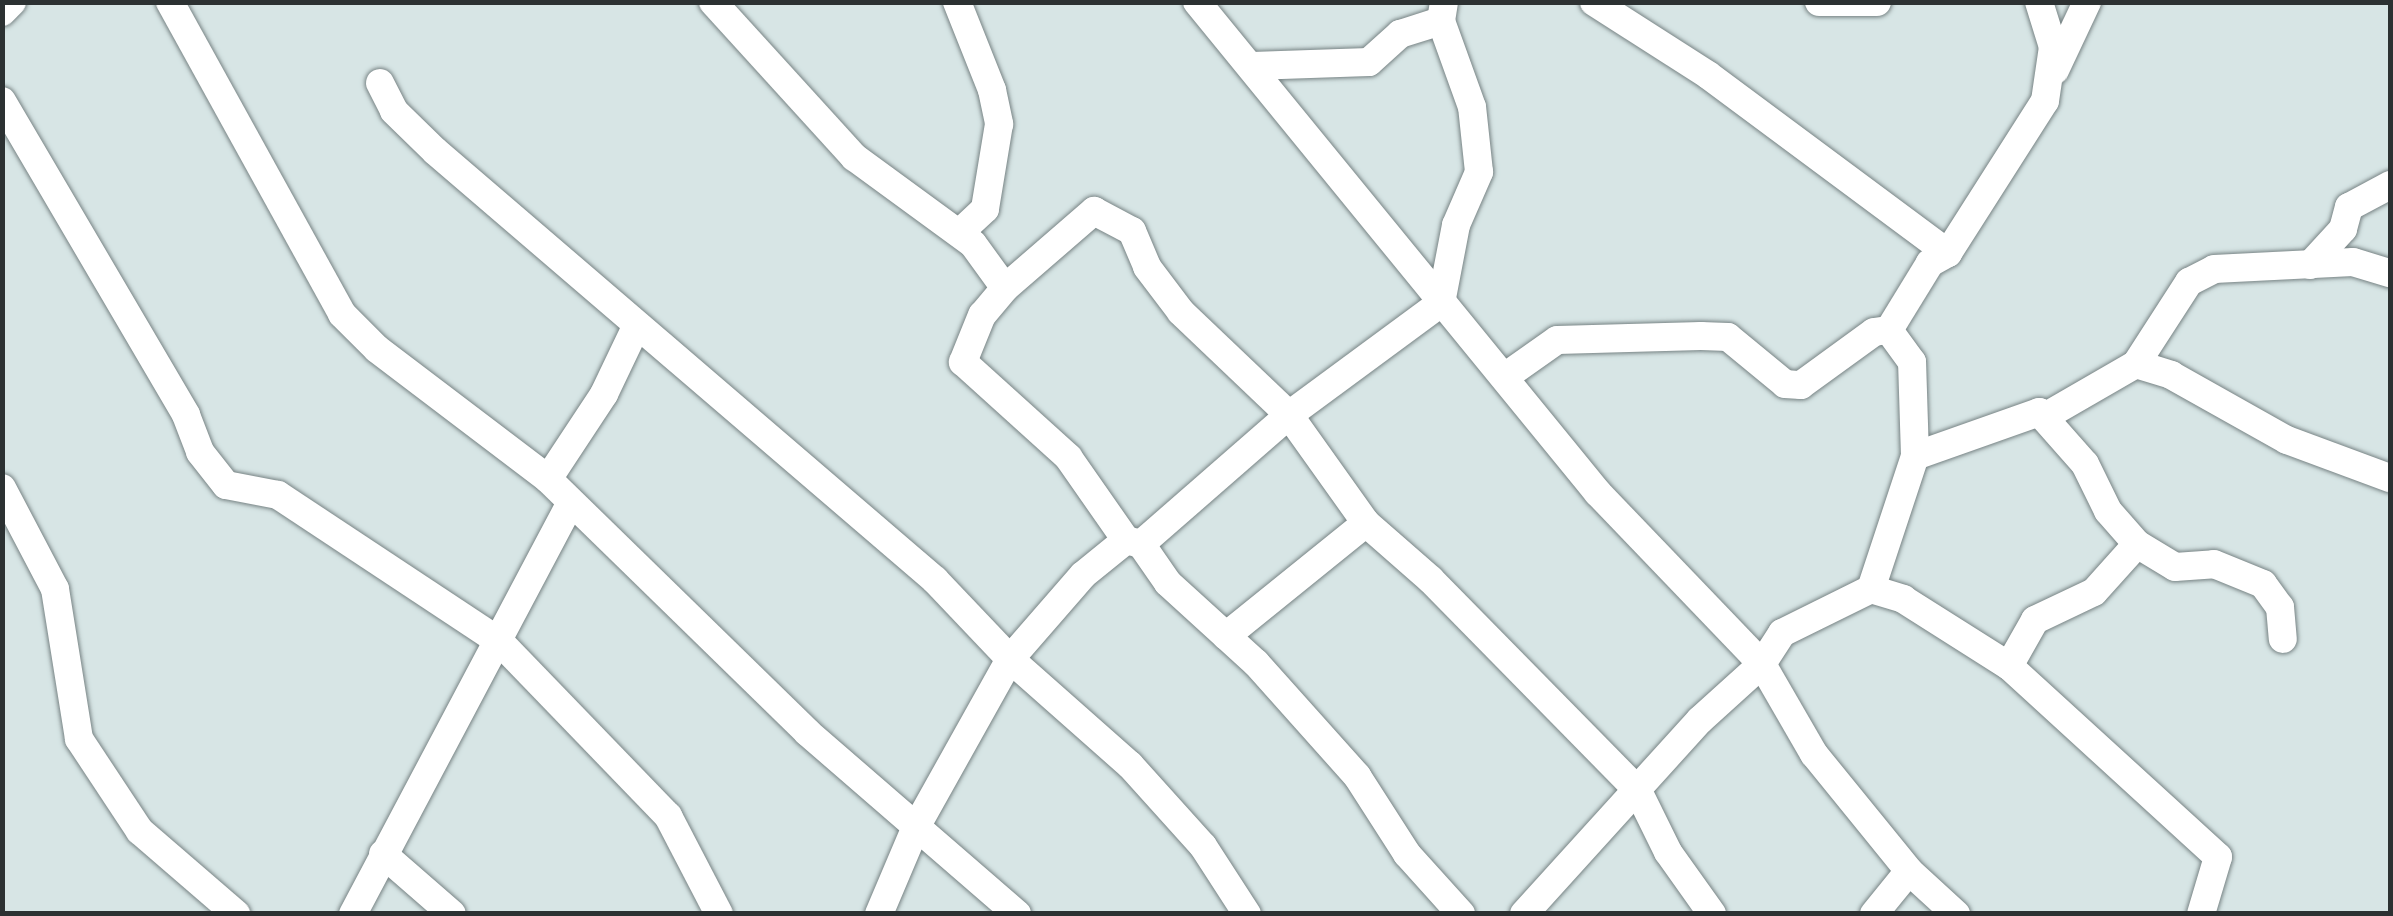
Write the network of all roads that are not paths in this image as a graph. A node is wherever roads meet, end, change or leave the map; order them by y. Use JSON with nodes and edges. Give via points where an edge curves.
{"nodes":[{"id":1,"x":12,"y":2,"type":"edge"},
{"id":2,"x":170,"y":2,"type":"edge"},
{"id":3,"x":713,"y":2,"type":"edge"},
{"id":4,"x":956,"y":2,"type":"edge"},
{"id":5,"x":1594,"y":2,"type":"edge"},
{"id":6,"x":1819,"y":2,"type":"edge"},
{"id":7,"x":1877,"y":2,"type":"edge"},
{"id":8,"x":2039,"y":2,"type":"edge"},
{"id":9,"x":2087,"y":2,"type":"edge"},
{"id":10,"x":1205,"y":5,"type":"edge"},
{"id":11,"x":2,"y":12,"type":"edge"},
{"id":12,"x":1442,"y":12,"type":"edge"},
{"id":13,"x":1252,"y":66,"type":"junction"},
{"id":14,"x":2053,"y":76,"type":"junction"},
{"id":15,"x":380,"y":83,"type":"dead end"},
{"id":16,"x":2,"y":101,"type":"edge"},
{"id":17,"x":2390,"y":185,"type":"edge"},
{"id":18,"x":959,"y":233,"type":"junction"},
{"id":19,"x":1948,"y":253,"type":"junction"},
{"id":20,"x":2310,"y":265,"type":"junction"},
{"id":21,"x":2390,"y":273,"type":"edge"},
{"id":22,"x":1005,"y":288,"type":"junction"},
{"id":23,"x":1440,"y":302,"type":"junction"},
{"id":24,"x":635,"y":328,"type":"junction"},
{"id":25,"x":1889,"y":330,"type":"junction"},
{"id":26,"x":2136,"y":364,"type":"junction"},
{"id":27,"x":1506,"y":376,"type":"junction"},
{"id":28,"x":1289,"y":415,"type":"junction"},
{"id":29,"x":2046,"y":416,"type":"junction"},
{"id":30,"x":1915,"y":456,"type":"junction"},
{"id":31,"x":2390,"y":478,"type":"edge"},
{"id":32,"x":548,"y":479,"type":"junction"},
{"id":33,"x":2,"y":488,"type":"edge"},
{"id":34,"x":571,"y":503,"type":"junction"},
{"id":35,"x":1366,"y":524,"type":"junction"},
{"id":36,"x":1134,"y":542,"type":"junction"},
{"id":37,"x":2137,"y":544,"type":"junction"},
{"id":38,"x":1870,"y":588,"type":"junction"},
{"id":39,"x":1226,"y":636,"type":"junction"},
{"id":40,"x":2283,"y":639,"type":"dead end"},
{"id":41,"x":500,"y":642,"type":"junction"},
{"id":42,"x":1010,"y":659,"type":"junction"},
{"id":43,"x":1762,"y":664,"type":"junction"},
{"id":44,"x":2009,"y":666,"type":"junction"},
{"id":45,"x":1638,"y":791,"type":"junction"},
{"id":46,"x":915,"y":829,"type":"junction"},
{"id":47,"x":383,"y":854,"type":"junction"},
{"id":48,"x":1910,"y":871,"type":"junction"},
{"id":49,"x":236,"y":914,"type":"edge"},
{"id":50,"x":353,"y":914,"type":"edge"},
{"id":51,"x":452,"y":914,"type":"edge"},
{"id":52,"x":719,"y":914,"type":"edge"},
{"id":53,"x":879,"y":914,"type":"edge"},
{"id":54,"x":1016,"y":914,"type":"edge"},
{"id":55,"x":1248,"y":914,"type":"edge"},
{"id":56,"x":1460,"y":914,"type":"edge"},
{"id":57,"x":1524,"y":914,"type":"edge"},
{"id":58,"x":1712,"y":914,"type":"edge"},
{"id":59,"x":1874,"y":914,"type":"edge"},
{"id":60,"x":1956,"y":914,"type":"edge"},
{"id":61,"x":2202,"y":914,"type":"edge"}],
"edges":[{"from":1,"to":11,"type":"street"},
{"from":2,"to":32,"type":"street","via":[[342,314],[377,349]]},
{"from":3,"to":18,"type":"street","via":[[854,157]]},
{"from":4,"to":18,"type":"street","via":[[992,90],[998,124],[989,198]]},
{"from":5,"to":19,"type":"street","via":[[1708,75]]},
{"from":6,"to":7,"type":"street"},
{"from":8,"to":14,"type":"street","via":[[2053,47]]},
{"from":9,"to":14,"type":"street"},
{"from":10,"to":13,"type":"street"},
{"from":12,"to":13,"type":"street","via":[[1400,34],[1369,62]]},
{"from":12,"to":23,"type":"street","via":[[1472,107],[1480,172],[1456,225]]},
{"from":13,"to":23,"type":"street"},
{"from":14,"to":19,"type":"street"},
{"from":15,"to":24,"type":"street","via":[[394,111],[435,151]]},
{"from":16,"to":41,"type":"street","via":[[186,416],[200,452],[226,485],[278,495]]},
{"from":17,"to":20,"type":"street","via":[[2349,208],[2343,229]]},
{"from":18,"to":22,"type":"street"},
{"from":19,"to":25,"type":"street","via":[[1930,263]]},
{"from":20,"to":21,"type":"street","via":[[2353,262]]},
{"from":20,"to":26,"type":"street","via":[[2239,265],[2189,282]]},
{"from":22,"to":28,"type":"street","via":[[1102,210],[1132,231],[1146,267],[1181,312]]},
{"from":22,"to":36,"type":"street","via":[[982,316],[964,362],[1068,457]]},
{"from":23,"to":27,"type":"street"},
{"from":23,"to":28,"type":"street"},
{"from":24,"to":32,"type":"street","via":[[604,394]]},
{"from":24,"to":42,"type":"street","via":[[936,580]]},
{"from":25,"to":27,"type":"street","via":[[1874,332],[1801,384],[1785,384],[1728,337],[1702,336],[1557,340]]},
{"from":25,"to":30,"type":"street","via":[[1912,362]]},
{"from":26,"to":29,"type":"street"},
{"from":26,"to":31,"type":"street","via":[[2171,375],[2287,440]]},
{"from":27,"to":43,"type":"street","via":[[1598,493]]},
{"from":28,"to":35,"type":"street"},
{"from":28,"to":36,"type":"street"},
{"from":29,"to":30,"type":"street","via":[[2022,412]]},
{"from":29,"to":37,"type":"street"},
{"from":30,"to":38,"type":"street"},
{"from":32,"to":34,"type":"street"},
{"from":33,"to":49,"type":"street","via":[[55,589],[79,740],[140,831]]},
{"from":34,"to":41,"type":"street"},
{"from":34,"to":46,"type":"street"},
{"from":35,"to":39,"type":"street"},
{"from":35,"to":45,"type":"street","via":[[1431,580]]},
{"from":36,"to":39,"type":"street"},
{"from":36,"to":42,"type":"street","via":[[1083,575]]},
{"from":37,"to":40,"type":"street","via":[[2175,567],[2214,564],[2263,584],[2280,607]]},
{"from":37,"to":44,"type":"street","via":[[2094,592],[2035,620]]},
{"from":38,"to":43,"type":"street","via":[[1782,633]]},
{"from":38,"to":44,"type":"street","via":[[1902,599]]},
{"from":39,"to":56,"type":"street","via":[[1358,776],[1407,854]]},
{"from":41,"to":47,"type":"street"},
{"from":41,"to":52,"type":"street","via":[[668,816]]},
{"from":42,"to":46,"type":"street"},
{"from":42,"to":55,"type":"street","via":[[1168,806]]},
{"from":43,"to":45,"type":"street"},
{"from":43,"to":48,"type":"street","via":[[1814,754]]},
{"from":44,"to":61,"type":"street","via":[[2218,857]]},
{"from":45,"to":57,"type":"street"},
{"from":45,"to":58,"type":"street","via":[[1668,852]]},
{"from":46,"to":53,"type":"street"},
{"from":46,"to":54,"type":"street"},
{"from":47,"to":50,"type":"street"},
{"from":47,"to":51,"type":"street"},
{"from":48,"to":59,"type":"street"},
{"from":48,"to":60,"type":"street"}]}
